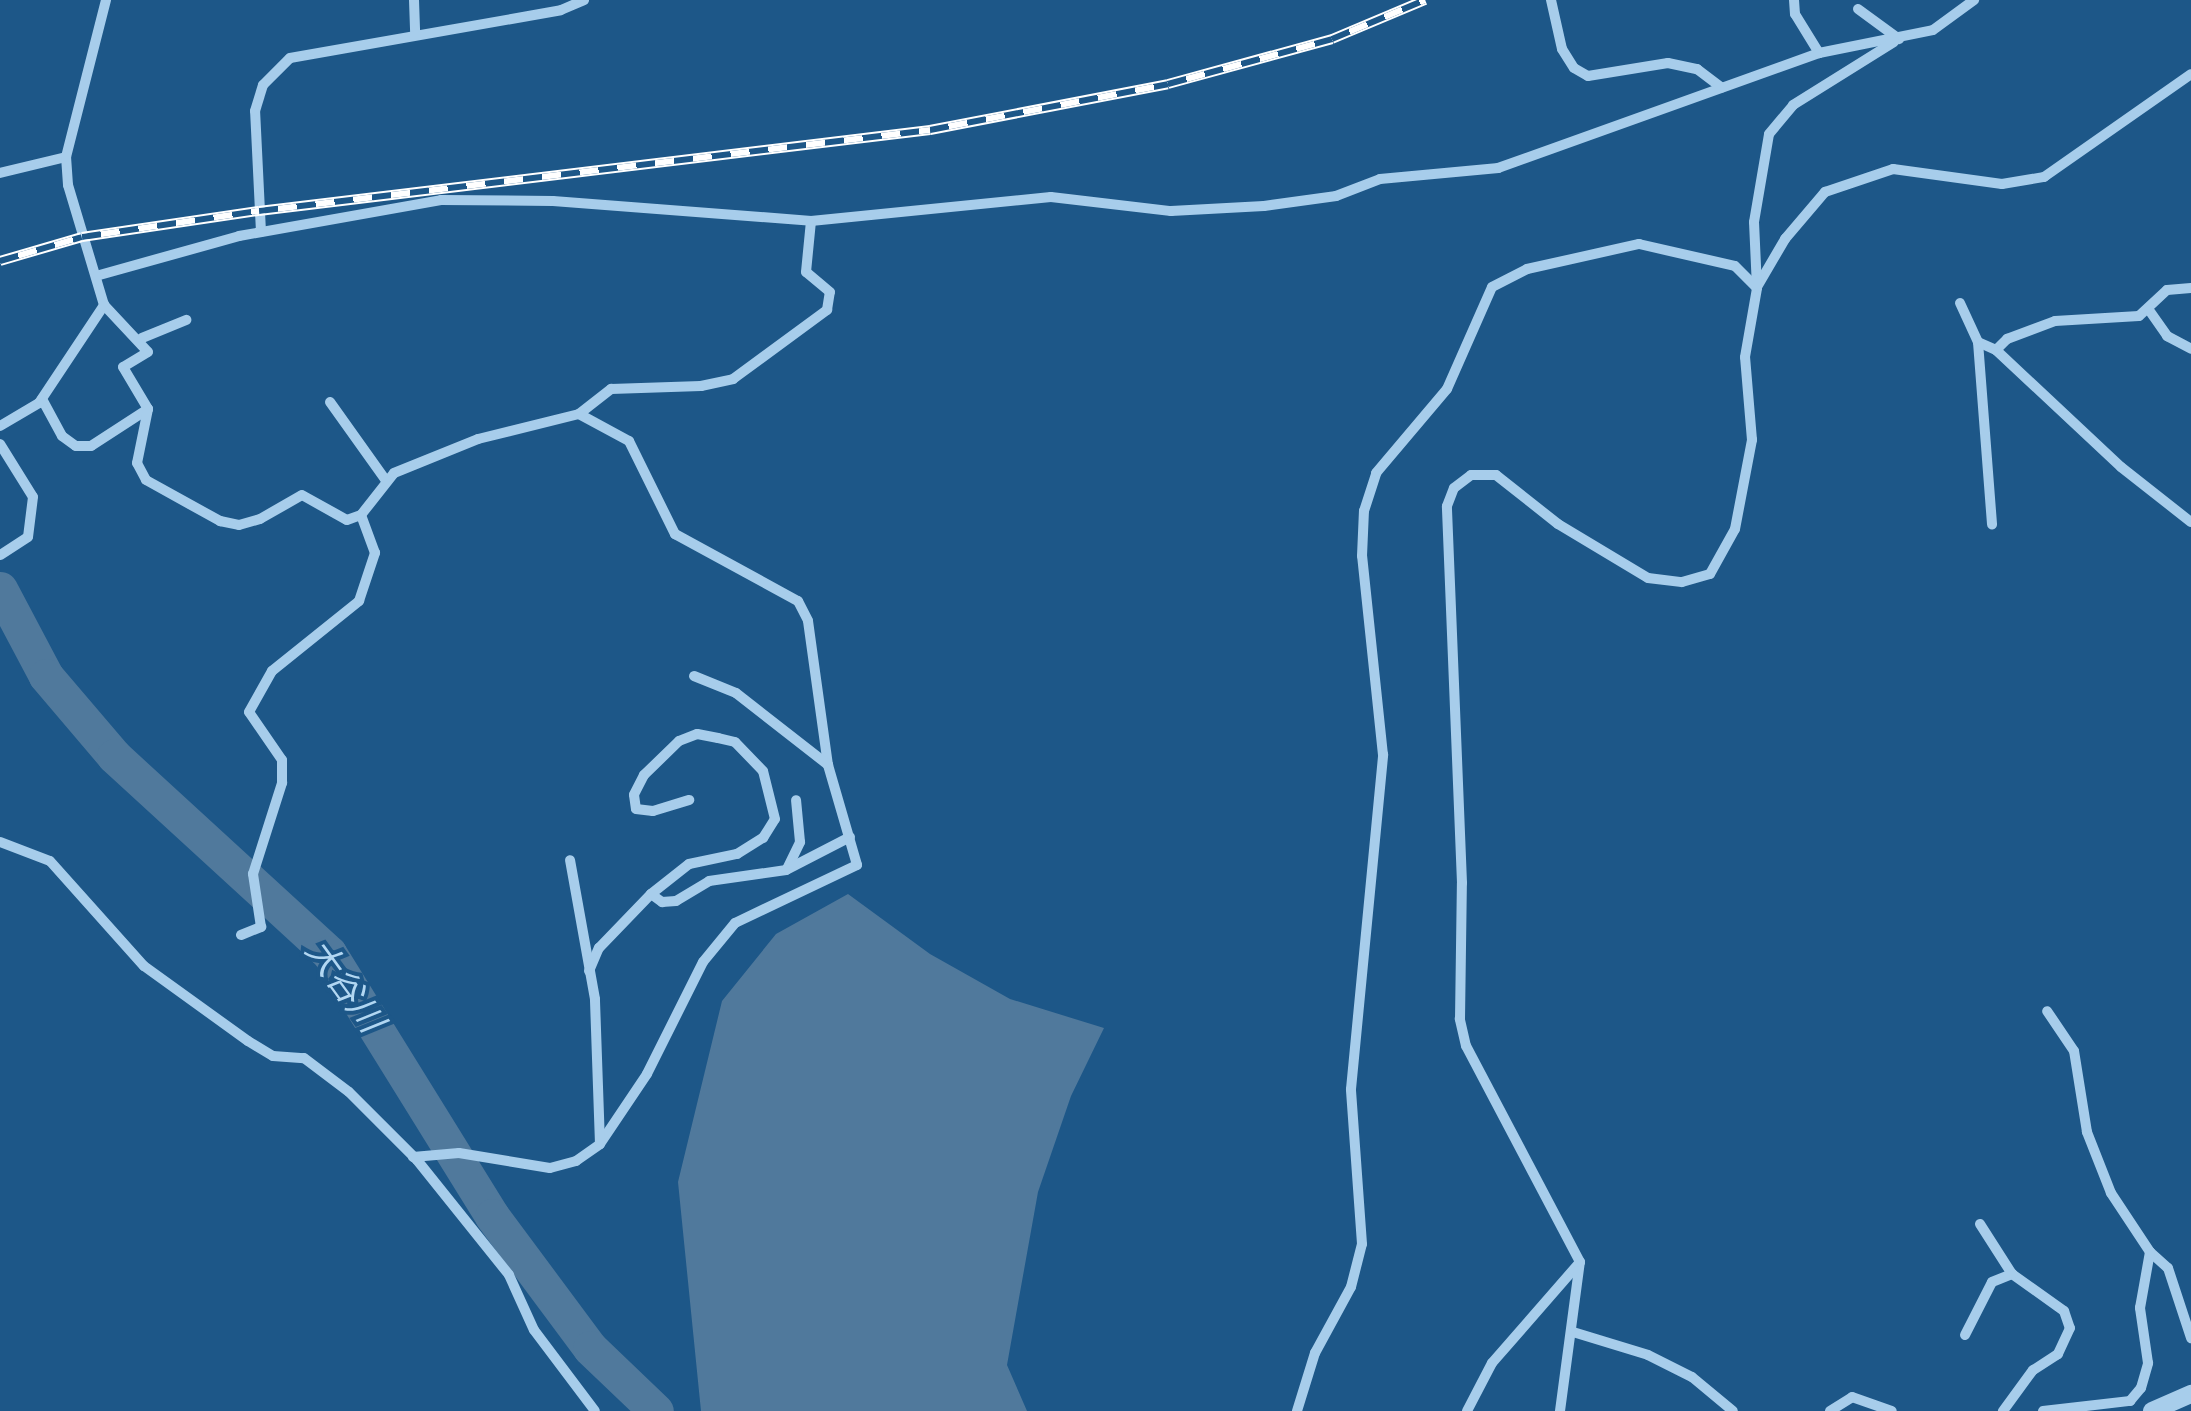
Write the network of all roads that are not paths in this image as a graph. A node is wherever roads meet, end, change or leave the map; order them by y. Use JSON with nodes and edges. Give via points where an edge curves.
{"nodes":[{"id":1,"x":106,"y":0,"type":"edge"},
{"id":2,"x":414,"y":0,"type":"edge"},
{"id":3,"x":584,"y":0,"type":"edge"},
{"id":4,"x":1551,"y":0,"type":"edge"},
{"id":5,"x":1794,"y":0,"type":"edge"},
{"id":6,"x":1974,"y":0,"type":"edge"},
{"id":7,"x":1858,"y":9,"type":"dead end"},
{"id":8,"x":414,"y":34,"type":"junction"},
{"id":9,"x":1899,"y":39,"type":"junction"},
{"id":10,"x":1819,"y":53,"type":"junction"},
{"id":11,"x":2191,"y":74,"type":"edge"},
{"id":12,"x":1722,"y":88,"type":"junction"},
{"id":13,"x":66,"y":157,"type":"junction"},
{"id":14,"x":0,"y":173,"type":"edge"},
{"id":15,"x":811,"y":221,"type":"junction"},
{"id":16,"x":261,"y":232,"type":"junction"},
{"id":17,"x":96,"y":276,"type":"junction"},
{"id":18,"x":1757,"y":288,"type":"junction"},
{"id":19,"x":2191,"y":288,"type":"edge"},
{"id":20,"x":104,"y":304,"type":"junction"},
{"id":21,"x":1960,"y":304,"type":"dead end"},
{"id":22,"x":2149,"y":310,"type":"junction"},
{"id":23,"x":186,"y":320,"type":"dead end"},
{"id":24,"x":142,"y":338,"type":"junction"},
{"id":25,"x":1978,"y":342,"type":"junction"},
{"id":26,"x":1996,"y":350,"type":"junction"},
{"id":27,"x":2191,"y":350,"type":"edge"},
{"id":28,"x":42,"y":399,"type":"junction"},
{"id":29,"x":330,"y":402,"type":"dead end"},
{"id":30,"x":148,"y":409,"type":"junction"},
{"id":31,"x":579,"y":414,"type":"junction"},
{"id":32,"x":0,"y":426,"type":"edge"},
{"id":33,"x":0,"y":444,"type":"edge"},
{"id":34,"x":385,"y":479,"type":"junction"},
{"id":35,"x":361,"y":514,"type":"junction"},
{"id":36,"x":2191,"y":522,"type":"edge"},
{"id":37,"x":1992,"y":524,"type":"dead end"},
{"id":38,"x":0,"y":555,"type":"edge"},
{"id":39,"x":694,"y":676,"type":"dead end"},
{"id":40,"x":828,"y":765,"type":"junction"},
{"id":41,"x":689,"y":800,"type":"dead end"},
{"id":42,"x":796,"y":800,"type":"dead end"},
{"id":43,"x":850,"y":837,"type":"junction"},
{"id":44,"x":0,"y":842,"type":"edge"},
{"id":45,"x":570,"y":860,"type":"dead end"},
{"id":46,"x":786,"y":870,"type":"junction"},
{"id":47,"x":651,"y":894,"type":"junction"},
{"id":48,"x":241,"y":934,"type":"dead end"},
{"id":49,"x":590,"y":971,"type":"junction"},
{"id":50,"x":2046,"y":1010,"type":"dead end"},
{"id":51,"x":600,"y":1144,"type":"junction"},
{"id":52,"x":413,"y":1157,"type":"junction"},
{"id":53,"x":1980,"y":1224,"type":"dead end"},
{"id":54,"x":2150,"y":1252,"type":"junction"},
{"id":55,"x":1580,"y":1262,"type":"junction"},
{"id":56,"x":2012,"y":1274,"type":"junction"},
{"id":57,"x":1573,"y":1332,"type":"junction"},
{"id":58,"x":1965,"y":1335,"type":"dead end"},
{"id":59,"x":2191,"y":1338,"type":"edge"},
{"id":60,"x":2191,"y":1394,"type":"edge"},
{"id":61,"x":595,"y":1411,"type":"edge"},
{"id":62,"x":1297,"y":1411,"type":"edge"},
{"id":63,"x":1467,"y":1411,"type":"edge"},
{"id":64,"x":1560,"y":1411,"type":"edge"},
{"id":65,"x":1733,"y":1411,"type":"edge"},
{"id":66,"x":1830,"y":1411,"type":"edge"},
{"id":67,"x":1892,"y":1411,"type":"edge"},
{"id":68,"x":2004,"y":1411,"type":"edge"},
{"id":69,"x":2044,"y":1411,"type":"edge"},
{"id":70,"x":2152,"y":1411,"type":"edge"}],
"edges":[{"from":1,"to":13,"type":"street"},
{"from":2,"to":8,"type":"street"},
{"from":3,"to":8,"type":"street","via":[[561,10]]},
{"from":4,"to":12,"type":"street","via":[[1562,49],[1588,76],[1668,63],[1697,69]]},
{"from":5,"to":10,"type":"street"},
{"from":6,"to":9,"type":"street","via":[[1933,30]]},
{"from":7,"to":9,"type":"street"},
{"from":8,"to":16,"type":"street","via":[[290,58],[263,85],[253,137]]},
{"from":9,"to":10,"type":"street"},
{"from":9,"to":18,"type":"street","via":[[1793,105],[1769,134],[1754,222]]},
{"from":10,"to":12,"type":"street"},
{"from":11,"to":18,"type":"street","via":[[2044,177],[2002,184],[1893,169],[1825,192],[1784,239]]},
{"from":12,"to":15,"type":"street","via":[[1498,168],[1380,179],[1336,196],[1170,211],[1052,197]]},
{"from":13,"to":14,"type":"street"},
{"from":13,"to":17,"type":"street"},
{"from":15,"to":16,"type":"street","via":[[553,201],[441,200]]},
{"from":15,"to":31,"type":"street","via":[[806,272],[830,292],[827,310],[733,378],[701,386],[611,389]]},
{"from":16,"to":17,"type":"street"},
{"from":17,"to":20,"type":"street"},
{"from":18,"to":55,"type":"street","via":[[1746,357],[1752,440],[1745,489],[1735,530],[1710,574],[1682,582],[1648,578],[1558,524],[1496,476],[1471,475],[1454,488],[1447,506],[1462,883],[1460,1019],[1466,1046]]},
{"from":18,"to":62,"type":"street","via":[[1734,266],[1639,244],[1526,269],[1492,288],[1447,389],[1376,472],[1364,511],[1362,556],[1383,755],[1351,1089],[1362,1244],[1351,1287],[1314,1353]]},
{"from":19,"to":22,"type":"street","via":[[2167,290]]},
{"from":20,"to":24,"type":"street"},
{"from":20,"to":28,"type":"street"},
{"from":21,"to":25,"type":"street"},
{"from":22,"to":26,"type":"street","via":[[2055,320],[2006,339]]},
{"from":22,"to":27,"type":"street","via":[[2167,336]]},
{"from":23,"to":24,"type":"street"},
{"from":24,"to":30,"type":"street","via":[[148,352],[123,366]]},
{"from":25,"to":26,"type":"street"},
{"from":25,"to":37,"type":"street"},
{"from":26,"to":36,"type":"street","via":[[2121,468]]},
{"from":28,"to":30,"type":"street","via":[[62,436],[76,446],[91,446]]},
{"from":28,"to":32,"type":"street"},
{"from":29,"to":34,"type":"street"},
{"from":30,"to":35,"type":"street","via":[[137,463],[154,490],[239,526],[302,495],[347,520]]},
{"from":31,"to":34,"type":"street","via":[[478,439]]},
{"from":31,"to":40,"type":"street","via":[[629,442],[675,534],[798,601],[808,621]]},
{"from":33,"to":38,"type":"street","via":[[33,497],[28,537]]},
{"from":34,"to":35,"type":"street"},
{"from":35,"to":48,"type":"street","via":[[375,553],[359,602],[272,671],[248,712],[282,760],[282,783],[252,874],[262,927]]},
{"from":39,"to":40,"type":"street","via":[[736,693]]},
{"from":40,"to":43,"type":"street"},
{"from":41,"to":47,"type":"street","via":[[652,812],[636,809],[634,795],[644,775],[679,741],[718,738],[735,742],[763,772],[775,819],[763,838],[737,854],[690,864]]},
{"from":42,"to":46,"type":"street","via":[[800,842]]},
{"from":43,"to":46,"type":"street"},
{"from":43,"to":51,"type":"street","via":[[857,865],[736,923],[725,936]]},
{"from":44,"to":52,"type":"street","via":[[50,861],[144,966],[273,1056],[304,1058],[349,1092]]},
{"from":45,"to":49,"type":"street"},
{"from":46,"to":47,"type":"street","via":[[709,881],[676,900],[662,902]]},
{"from":47,"to":49,"type":"street","via":[[599,948]]},
{"from":49,"to":51,"type":"street"},
{"from":50,"to":54,"type":"street","via":[[2074,1051],[2087,1132],[2112,1193]]},
{"from":51,"to":52,"type":"street","via":[[550,1168],[459,1153]]},
{"from":52,"to":61,"type":"street","via":[[510,1275],[534,1330]]},
{"from":53,"to":56,"type":"street"},
{"from":54,"to":59,"type":"street","via":[[2168,1268]]},
{"from":54,"to":69,"type":"street","via":[[2140,1308],[2148,1363],[2142,1388],[2130,1402]]},
{"from":55,"to":57,"type":"street"},
{"from":55,"to":63,"type":"street","via":[[1492,1363]]},
{"from":56,"to":58,"type":"street","via":[[1992,1282]]},
{"from":56,"to":68,"type":"street","via":[[2064,1311],[2070,1328],[2058,1354],[2033,1370]]},
{"from":57,"to":64,"type":"street"},
{"from":57,"to":65,"type":"street","via":[[1648,1355],[1692,1377]]},
{"from":60,"to":70,"type":"street"},
{"from":66,"to":67,"type":"street","via":[[1852,1397]]}]}
